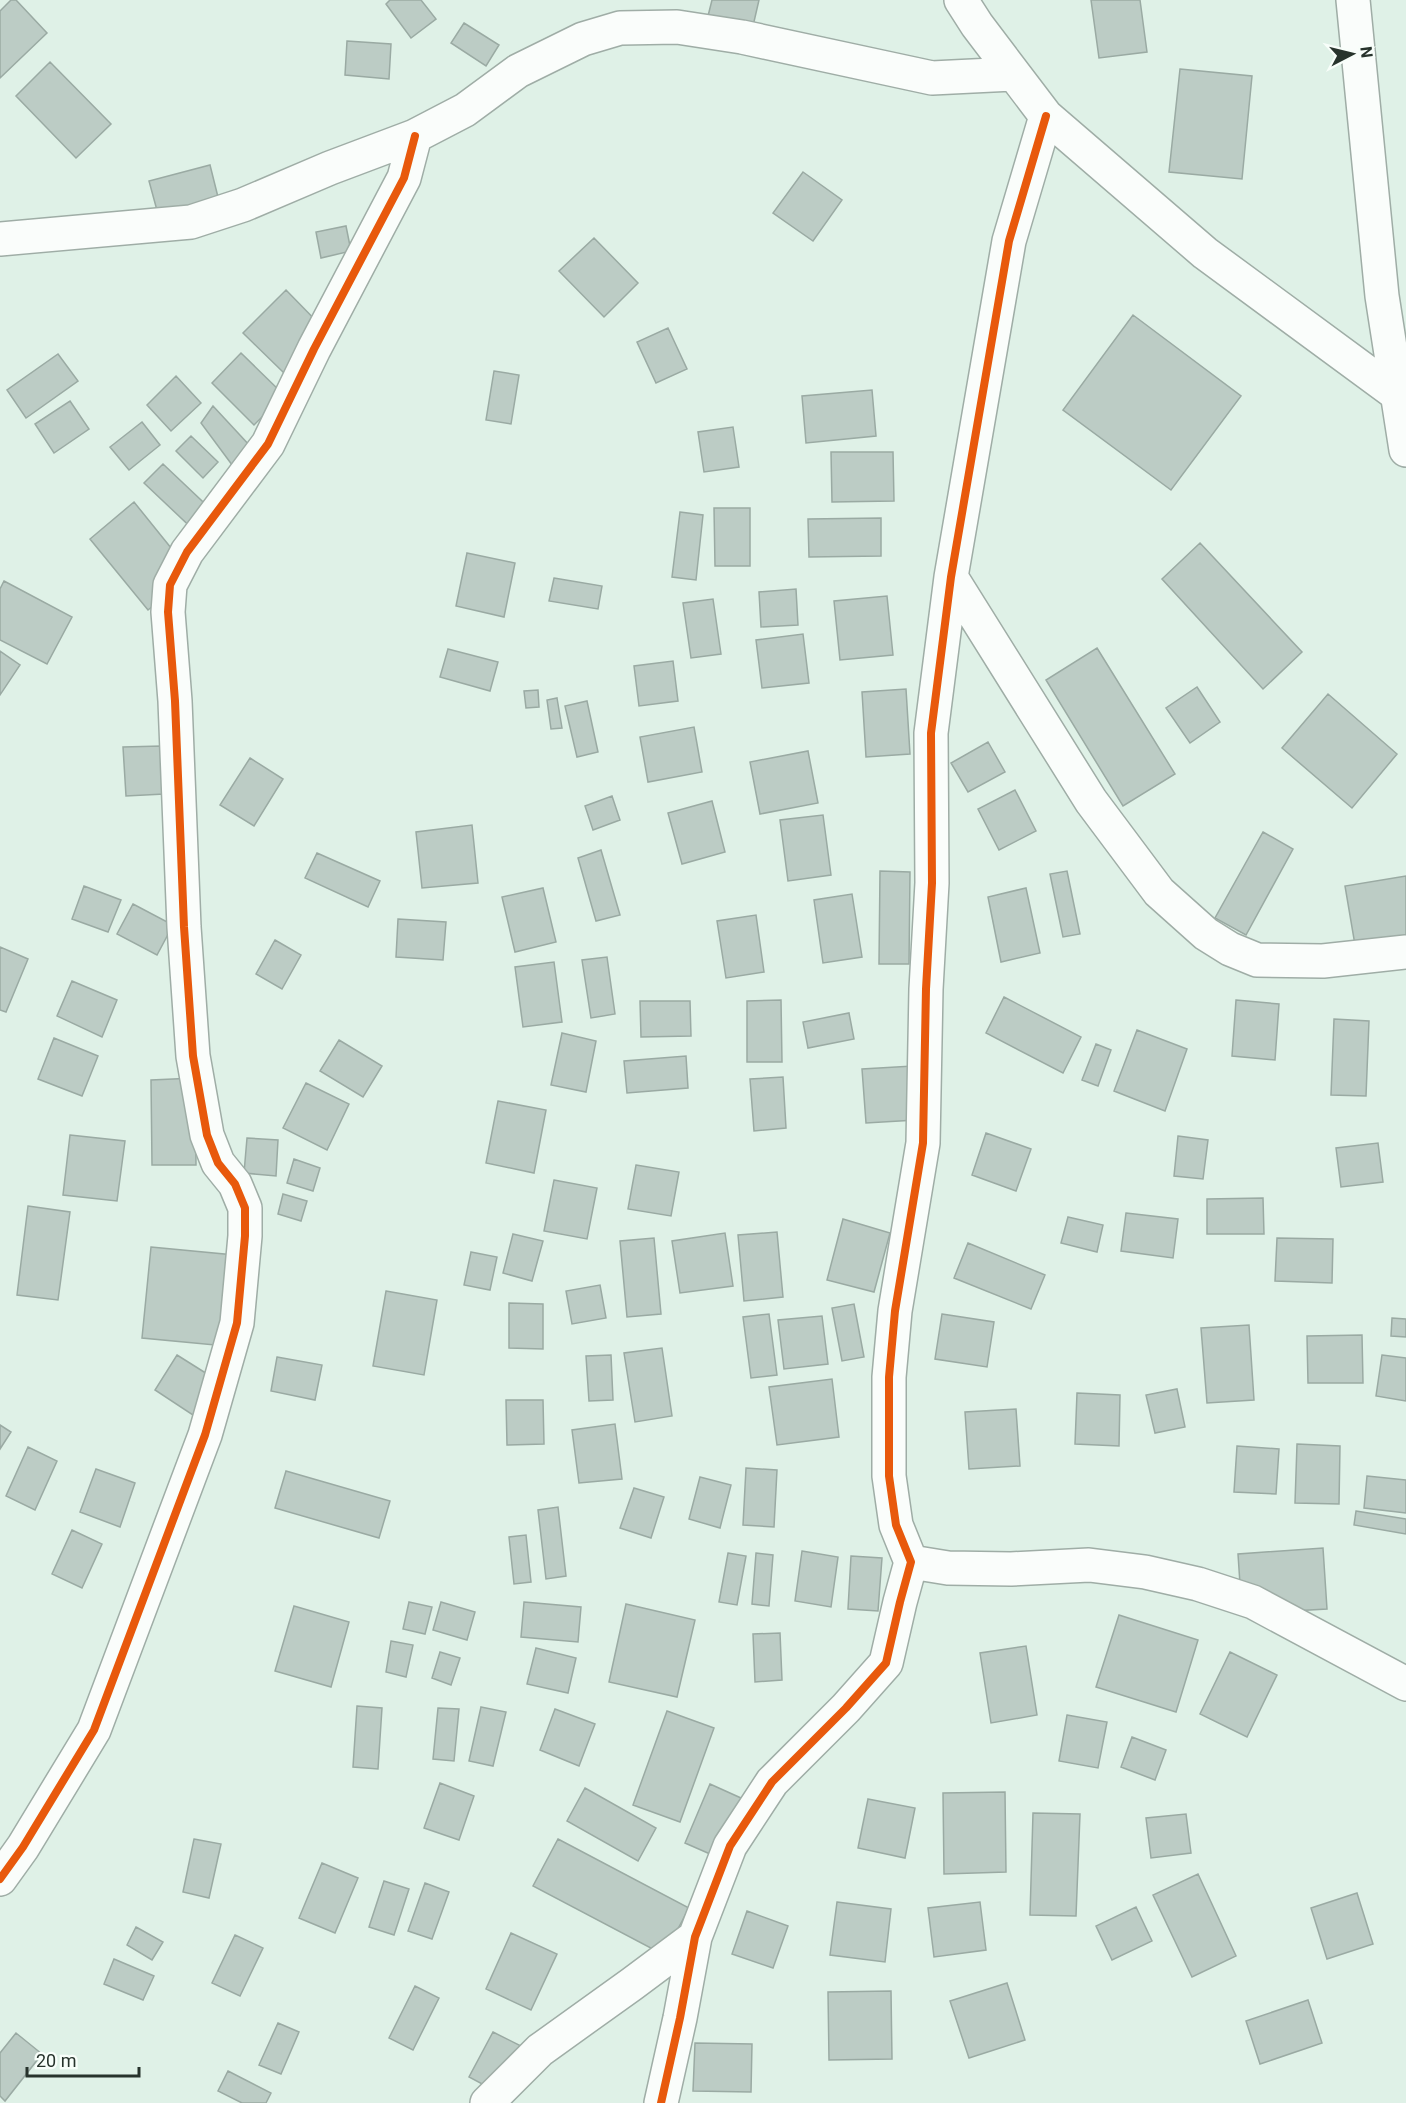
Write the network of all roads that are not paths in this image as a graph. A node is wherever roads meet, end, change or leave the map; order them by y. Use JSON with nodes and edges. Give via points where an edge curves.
{"nodes":[{"id":1,"x":961,"y":0,"type":"edge"},
{"id":2,"x":1353,"y":0,"type":"edge"},
{"id":3,"x":1013,"y":74,"type":"junction"},
{"id":4,"x":1046,"y":116,"type":"junction"},
{"id":5,"x":415,"y":136,"type":"junction"},
{"id":6,"x":0,"y":239,"type":"edge"},
{"id":7,"x":1402,"y":397,"type":"edge"},
{"id":8,"x":1406,"y":450,"type":"edge"},
{"id":9,"x":951,"y":577,"type":"junction"},
{"id":10,"x":1406,"y":952,"type":"edge"},
{"id":11,"x":911,"y":1562,"type":"junction"},
{"id":12,"x":1406,"y":1684,"type":"edge"},
{"id":13,"x":0,"y":1879,"type":"edge"},
{"id":14,"x":695,"y":1937,"type":"junction"},
{"id":15,"x":487,"y":2103,"type":"edge"},
{"id":16,"x":661,"y":2103,"type":"edge"}],
"edges":[{"from":1,"to":3,"type":"street"},
{"from":2,"to":7,"type":"street","via":[[1382,296]]},
{"from":3,"to":4,"type":"street"},
{"from":3,"to":5,"type":"street","via":[[932,78],[742,37],[677,27],[620,28],[583,39],[518,71],[465,110]]},
{"from":4,"to":7,"type":"street","via":[[1205,253]]},
{"from":4,"to":9,"type":"street","via":[[1010,240]]},
{"from":5,"to":6,"type":"street","via":[[191,222]]},
{"from":5,"to":13,"type":"street","via":[[405,178],[268,444],[187,552],[170,585],[168,612],[193,1056],[207,1135],[218,1163],[236,1184],[245,1208],[237,1323],[205,1435],[94,1730],[24,1847]]},
{"from":7,"to":8,"type":"street"},
{"from":9,"to":10,"type":"street","via":[[1091,801],[1159,891],[1206,934],[1257,960],[1323,962]]},
{"from":9,"to":11,"type":"street","via":[[931,733],[932,883],[923,1143],[895,1311],[889,1377],[889,1476],[896,1525]]},
{"from":11,"to":12,"type":"street","via":[[948,1569],[1089,1565],[1198,1584],[1253,1602]]},
{"from":11,"to":14,"type":"street","via":[[886,1663],[772,1782],[730,1846]]},
{"from":14,"to":15,"type":"street","via":[[540,2050]]},
{"from":14,"to":16,"type":"street"}]}
